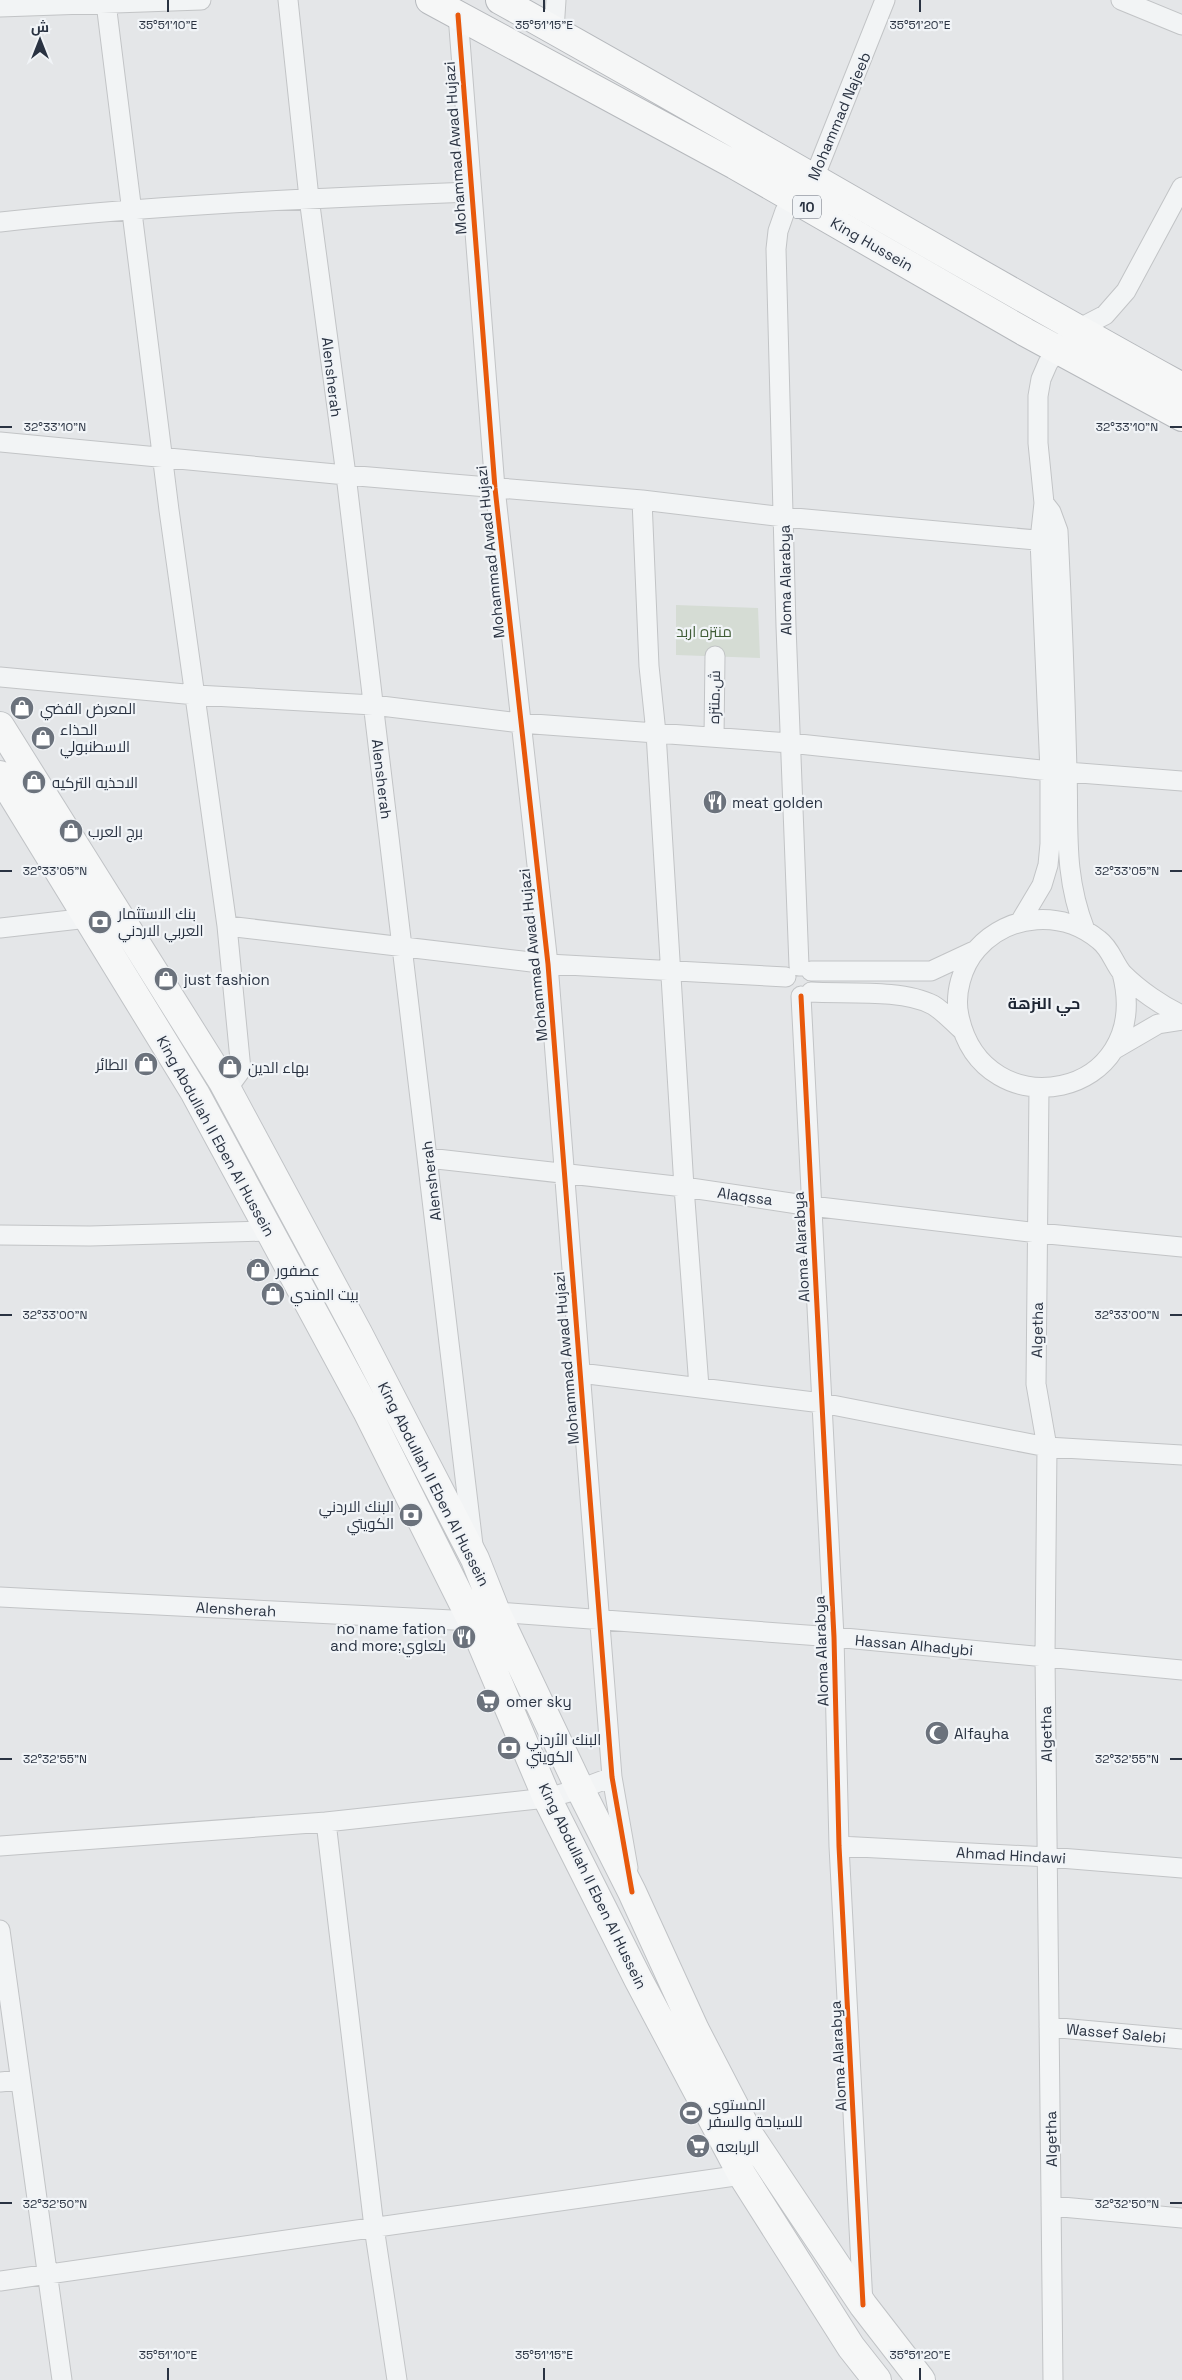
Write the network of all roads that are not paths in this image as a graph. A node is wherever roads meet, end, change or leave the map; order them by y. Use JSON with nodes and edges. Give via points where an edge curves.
{"nodes":[{"id":1,"x":202,"y":0,"type":"edge"},
{"id":2,"x":288,"y":0,"type":"edge"},
{"id":3,"x":430,"y":0,"type":"edge"},
{"id":4,"x":500,"y":0,"type":"edge"},
{"id":5,"x":556,"y":0,"type":"edge"},
{"id":6,"x":885,"y":0,"type":"edge"},
{"id":7,"x":1121,"y":0,"type":"edge"},
{"id":8,"x":106,"y":3,"type":"junction"},
{"id":9,"x":0,"y":7,"type":"edge"},
{"id":10,"x":458,"y":15,"type":"junction"},
{"id":11,"x":1182,"y":25,"type":"edge"},
{"id":12,"x":554,"y":30,"type":"junction"},
{"id":13,"x":549,"y":63,"type":"junction"},
{"id":14,"x":706,"y":114,"type":"junction"},
{"id":15,"x":690,"y":140,"type":"junction"},
{"id":16,"x":752,"y":141,"type":"junction"},
{"id":17,"x":735,"y":165,"type":"junction"},
{"id":18,"x":814,"y":178,"type":"junction"},
{"id":19,"x":1182,"y":187,"type":"edge"},
{"id":20,"x":471,"y":192,"type":"junction"},
{"id":21,"x":309,"y":198,"type":"junction"},
{"id":22,"x":799,"y":202,"type":"junction"},
{"id":23,"x":132,"y":208,"type":"junction"},
{"id":24,"x":869,"y":210,"type":"junction"},
{"id":25,"x":0,"y":222,"type":"edge"},
{"id":26,"x":852,"y":234,"type":"junction"},
{"id":27,"x":1078,"y":329,"type":"junction"},
{"id":28,"x":1025,"y":332,"type":"junction"},
{"id":29,"x":1057,"y":349,"type":"junction"},
{"id":30,"x":1041,"y":379,"type":"junction"},
{"id":31,"x":1182,"y":387,"type":"edge"},
{"id":32,"x":1182,"y":417,"type":"edge"},
{"id":33,"x":0,"y":442,"type":"edge"},
{"id":34,"x":164,"y":459,"type":"junction"},
{"id":35,"x":346,"y":475,"type":"junction"},
{"id":36,"x":495,"y":488,"type":"junction"},
{"id":37,"x":642,"y":500,"type":"junction"},
{"id":38,"x":784,"y":517,"type":"junction"},
{"id":39,"x":1049,"y":541,"type":"junction"},
{"id":40,"x":715,"y":656,"type":"dead end"},
{"id":41,"x":0,"y":677,"type":"edge"},
{"id":42,"x":196,"y":695,"type":"junction"},
{"id":43,"x":373,"y":705,"type":"junction"},
{"id":44,"x":520,"y":723,"type":"junction"},
{"id":45,"x":0,"y":726,"type":"edge"},
{"id":46,"x":656,"y":733,"type":"junction"},
{"id":47,"x":714,"y":737,"type":"junction"},
{"id":48,"x":790,"y":743,"type":"junction"},
{"id":49,"x":1058,"y":772,"type":"junction"},
{"id":50,"x":0,"y":775,"type":"edge"},
{"id":51,"x":1182,"y":781,"type":"edge"},
{"id":52,"x":115,"y":912,"type":"junction"},
{"id":53,"x":88,"y":920,"type":"junction"},
{"id":54,"x":1020,"y":922,"type":"junction"},
{"id":55,"x":227,"y":926,"type":"junction"},
{"id":56,"x":0,"y":928,"type":"edge"},
{"id":57,"x":1086,"y":930,"type":"junction"},
{"id":58,"x":402,"y":947,"type":"junction"},
{"id":59,"x":976,"y":950,"type":"junction"},
{"id":60,"x":548,"y":964,"type":"junction"},
{"id":61,"x":671,"y":971,"type":"junction"},
{"id":62,"x":798,"y":971,"type":"junction"},
{"id":63,"x":1122,"y":973,"type":"junction"},
{"id":64,"x":806,"y":994,"type":"junction"},
{"id":65,"x":1182,"y":1015,"type":"edge"},
{"id":66,"x":1182,"y":1020,"type":"edge"},
{"id":67,"x":962,"y":1030,"type":"junction"},
{"id":68,"x":1115,"y":1049,"type":"junction"},
{"id":69,"x":222,"y":1082,"type":"junction"},
{"id":70,"x":1039,"y":1088,"type":"junction"},
{"id":71,"x":428,"y":1158,"type":"junction"},
{"id":72,"x":563,"y":1173,"type":"junction"},
{"id":73,"x":684,"y":1187,"type":"junction"},
{"id":74,"x":811,"y":1206,"type":"junction"},
{"id":75,"x":269,"y":1230,"type":"junction"},
{"id":76,"x":1038,"y":1233,"type":"junction"},
{"id":77,"x":0,"y":1235,"type":"edge"},
{"id":78,"x":1182,"y":1247,"type":"edge"},
{"id":79,"x":580,"y":1374,"type":"junction"},
{"id":80,"x":699,"y":1387,"type":"junction"},
{"id":81,"x":822,"y":1403,"type":"junction"},
{"id":82,"x":1047,"y":1447,"type":"junction"},
{"id":83,"x":1182,"y":1455,"type":"edge"},
{"id":84,"x":475,"y":1559,"type":"junction"},
{"id":85,"x":0,"y":1597,"type":"edge"},
{"id":86,"x":484,"y":1616,"type":"junction"},
{"id":87,"x":600,"y":1620,"type":"junction"},
{"id":88,"x":834,"y":1637,"type":"junction"},
{"id":89,"x":1045,"y":1656,"type":"junction"},
{"id":90,"x":1182,"y":1670,"type":"edge"},
{"id":91,"x":612,"y":1777,"type":"junction"},
{"id":92,"x":580,"y":1789,"type":"junction"},
{"id":93,"x":547,"y":1798,"type":"junction"},
{"id":94,"x":326,"y":1822,"type":"junction"},
{"id":95,"x":0,"y":1846,"type":"edge"},
{"id":96,"x":839,"y":1846,"type":"junction"},
{"id":97,"x":1048,"y":1857,"type":"junction"},
{"id":98,"x":1182,"y":1868,"type":"edge"},
{"id":99,"x":632,"y":1892,"type":"junction"},
{"id":100,"x":0,"y":1930,"type":"edge"},
{"id":101,"x":1049,"y":2027,"type":"junction"},
{"id":102,"x":1182,"y":2039,"type":"edge"},
{"id":103,"x":20,"y":2080,"type":"junction"},
{"id":104,"x":0,"y":2082,"type":"edge"},
{"id":105,"x":742,"y":2174,"type":"junction"},
{"id":106,"x":1051,"y":2206,"type":"junction"},
{"id":107,"x":1182,"y":2218,"type":"edge"},
{"id":108,"x":374,"y":2227,"type":"junction"},
{"id":109,"x":47,"y":2275,"type":"junction"},
{"id":110,"x":0,"y":2281,"type":"edge"},
{"id":111,"x":863,"y":2305,"type":"junction"},
{"id":112,"x":62,"y":2380,"type":"edge"},
{"id":113,"x":397,"y":2380,"type":"edge"},
{"id":114,"x":877,"y":2380,"type":"edge"},
{"id":115,"x":921,"y":2380,"type":"edge"},
{"id":116,"x":1053,"y":2380,"type":"edge"}],
"edges":[{"from":1,"to":8,"type":"street"},
{"from":2,"to":21,"type":"street","name":"Alensherah"},
{"from":3,"to":10,"type":"main road","name":"King Hussein","number":"10"},
{"from":4,"to":12,"type":"main road","name":"King Hussein","number":"10"},
{"from":5,"to":12,"type":"street"},
{"from":6,"to":18,"type":"street","name":"Mohammad Najeeb"},
{"from":7,"to":11,"type":"street"},
{"from":8,"to":9,"type":"street"},
{"from":8,"to":23,"type":"street"},
{"from":10,"to":13,"type":"main road","name":"King Hussein","number":"10"},
{"from":10,"to":20,"type":"street","name":"Mohammad Awad Hujazi"},
{"from":12,"to":13,"type":"main road"},
{"from":12,"to":14,"type":"main road","name":"King Hussein","number":"10"},
{"from":13,"to":15,"type":"main road","name":"King Hussein","number":"10"},
{"from":14,"to":15,"type":"main road"},
{"from":14,"to":16,"type":"main road","name":"King Hussein","number":"10"},
{"from":15,"to":17,"type":"main road","name":"King Hussein","number":"10"},
{"from":16,"to":17,"type":"main road"},
{"from":16,"to":18,"type":"main road","name":"King Hussein","number":"10"},
{"from":17,"to":22,"type":"main road","name":"King Hussein","number":"10"},
{"from":18,"to":22,"type":"street","name":"Mohammad Najeeb"},
{"from":18,"to":24,"type":"main road","name":"King Hussein","number":"10"},
{"from":19,"to":27,"type":"street","via":[[1126,291],[1106,315]]},
{"from":20,"to":21,"type":"street"},
{"from":20,"to":36,"type":"street","name":"Mohammad Awad Hujazi"},
{"from":21,"to":23,"type":"street"},
{"from":21,"to":35,"type":"street","name":"Alensherah"},
{"from":22,"to":26,"type":"main road","name":"King Hussein","number":"10"},
{"from":22,"to":38,"type":"street","name":"Aloma Alarabya","via":[[784,211],[776,249]]},
{"from":23,"to":25,"type":"street"},
{"from":23,"to":34,"type":"street"},
{"from":24,"to":26,"type":"main road"},
{"from":24,"to":27,"type":"main road","name":"King Hussein","number":"10"},
{"from":26,"to":28,"type":"main road","name":"King Hussein","number":"10"},
{"from":27,"to":29,"type":"street"},
{"from":27,"to":31,"type":"main road","name":"King Hussein","number":"10"},
{"from":28,"to":29,"type":"main road","name":"King Hussein","number":"10"},
{"from":28,"to":30,"type":"street","via":[[1037,354]]},
{"from":29,"to":30,"type":"street"},
{"from":29,"to":32,"type":"main road","name":"King Hussein","number":"10"},
{"from":30,"to":39,"type":"street","via":[[1038,435]]},
{"from":33,"to":34,"type":"street"},
{"from":34,"to":35,"type":"street"},
{"from":34,"to":42,"type":"street"},
{"from":35,"to":36,"type":"street"},
{"from":35,"to":43,"type":"street","name":"Alensherah"},
{"from":36,"to":37,"type":"street"},
{"from":36,"to":44,"type":"street","name":"Mohammad Awad Hujazi"},
{"from":37,"to":38,"type":"street"},
{"from":37,"to":46,"type":"street","via":[[649,666]]},
{"from":38,"to":39,"type":"street"},
{"from":38,"to":48,"type":"street","name":"Aloma Alarabya"},
{"from":39,"to":49,"type":"street"},
{"from":40,"to":47,"type":"street","name":"ش.منتزه"},
{"from":41,"to":42,"type":"street"},
{"from":42,"to":43,"type":"street"},
{"from":42,"to":55,"type":"street"},
{"from":43,"to":44,"type":"street"},
{"from":43,"to":58,"type":"street","name":"Alensherah"},
{"from":44,"to":46,"type":"street"},
{"from":44,"to":60,"type":"street","name":"Mohammad Awad Hujazi"},
{"from":45,"to":52,"type":"main road","name":"King Abdullah II Eben Al Hussein"},
{"from":46,"to":47,"type":"street"},
{"from":46,"to":61,"type":"street"},
{"from":47,"to":48,"type":"street"},
{"from":48,"to":49,"type":"street"},
{"from":48,"to":62,"type":"street","name":"Aloma Alarabya"},
{"from":49,"to":51,"type":"street"},
{"from":49,"to":54,"type":"street","via":[[1048,865],[1042,885]]},
{"from":49,"to":57,"type":"street","via":[[1075,903]]},
{"from":50,"to":53,"type":"main road","name":"King Abdullah II Eben Al Hussein"},
{"from":52,"to":53,"type":"street"},
{"from":52,"to":69,"type":"main road","name":"King Abdullah II Eben Al Hussein"},
{"from":53,"to":56,"type":"street"},
{"from":53,"to":75,"type":"main road","name":"King Abdullah II Eben Al Hussein","via":[[195,1093]]},
{"from":54,"to":57,"type":"street","via":[[1042,918],[1064,921]]},
{"from":54,"to":59,"type":"street","via":[[1003,928]]},
{"from":55,"to":58,"type":"street"},
{"from":55,"to":69,"type":"street","via":[[241,1070],[233,1081]]},
{"from":57,"to":63,"type":"street","via":[[1101,941]]},
{"from":58,"to":60,"type":"street"},
{"from":58,"to":71,"type":"street","name":"Alensherah"},
{"from":59,"to":62,"type":"street","via":[[930,971]]},
{"from":59,"to":67,"type":"street","via":[[958,988],[957,1010]]},
{"from":60,"to":61,"type":"street"},
{"from":60,"to":72,"type":"street","name":"Mohammad Awad Hujazi"},
{"from":61,"to":62,"type":"street"},
{"from":61,"to":73,"type":"street"},
{"from":62,"to":64,"type":"street","name":"Aloma Alarabya","via":[[815,984]]},
{"from":62,"to":64,"type":"street","via":[[785,983],[790,993]]},
{"from":63,"to":65,"type":"street"},
{"from":63,"to":68,"type":"street","via":[[1127,992],[1127,1012]]},
{"from":64,"to":67,"type":"street","via":[[915,998],[934,1005]]},
{"from":64,"to":74,"type":"street","name":"Aloma Alarabya"},
{"from":66,"to":68,"type":"street","via":[[1158,1024]]},
{"from":67,"to":70,"type":"street","via":[[979,1060],[1006,1080]]},
{"from":68,"to":70,"type":"street","via":[[1101,1066],[1082,1079],[1061,1086]]},
{"from":69,"to":84,"type":"main road","name":"King Abdullah II Eben Al Hussein","via":[[358,1333]]},
{"from":70,"to":76,"type":"street","name":"Algetha"},
{"from":71,"to":72,"type":"street","name":"Alaqssa"},
{"from":71,"to":84,"type":"street","name":"Alensherah"},
{"from":72,"to":73,"type":"street","name":"Alaqssa"},
{"from":72,"to":79,"type":"street","name":"Mohammad Awad Hujazi"},
{"from":73,"to":74,"type":"street","name":"Alaqssa"},
{"from":73,"to":80,"type":"street"},
{"from":74,"to":76,"type":"street","name":"Alaqssa"},
{"from":74,"to":81,"type":"street","name":"Aloma Alarabya"},
{"from":75,"to":77,"type":"street","via":[[90,1236]]},
{"from":75,"to":86,"type":"main road","name":"King Abdullah II Eben Al Hussein"},
{"from":76,"to":78,"type":"street","name":"Alaqssa"},
{"from":76,"to":82,"type":"street","name":"Algetha","via":[[1036,1384]]},
{"from":79,"to":80,"type":"street"},
{"from":79,"to":87,"type":"street","name":"Mohammad Awad Hujazi"},
{"from":80,"to":81,"type":"street"},
{"from":81,"to":82,"type":"street"},
{"from":81,"to":88,"type":"street","name":"Aloma Alarabya"},
{"from":82,"to":83,"type":"street"},
{"from":82,"to":89,"type":"street","name":"Algetha"},
{"from":84,"to":86,"type":"main road","name":"King Abdullah II Eben Al Hussein"},
{"from":85,"to":86,"type":"street","name":"Alensherah"},
{"from":86,"to":87,"type":"street","name":"Hassan Alhadybi"},
{"from":86,"to":92,"type":"main road","name":"King Abdullah II Eben Al Hussein"},
{"from":86,"to":93,"type":"main road","name":"King Abdullah II Eben Al Hussein"},
{"from":87,"to":88,"type":"street","name":"Hassan Alhadybi"},
{"from":87,"to":91,"type":"street","name":"Mohammad Awad Hujazi"},
{"from":88,"to":89,"type":"street","name":"Hassan Alhadybi"},
{"from":88,"to":96,"type":"street","name":"Aloma Alarabya"},
{"from":89,"to":90,"type":"street","name":"Hassan Alhadybi"},
{"from":89,"to":97,"type":"street","name":"Algetha"},
{"from":91,"to":92,"type":"street"},
{"from":91,"to":99,"type":"street","name":"Mohammad Awad Hujazi"},
{"from":92,"to":93,"type":"street"},
{"from":92,"to":99,"type":"main road","name":"King Abdullah II Eben Al Hussein"},
{"from":93,"to":94,"type":"street"},
{"from":93,"to":105,"type":"main road","name":"King Abdullah II Eben Al Hussein","via":[[638,1979]]},
{"from":94,"to":95,"type":"street"},
{"from":94,"to":108,"type":"street"},
{"from":96,"to":97,"type":"street","name":"Ahmad Hindawi"},
{"from":96,"to":111,"type":"street","name":"Aloma Alarabya"},
{"from":97,"to":98,"type":"street","name":"Ahmad Hindawi"},
{"from":97,"to":101,"type":"street","name":"Algetha"},
{"from":99,"to":111,"type":"main road","name":"King Abdullah II Eben Al Hussein","via":[[695,2030],[750,2136]]},
{"from":100,"to":103,"type":"street"},
{"from":101,"to":102,"type":"street","name":"Wassef Salebi"},
{"from":101,"to":106,"type":"street","name":"Algetha"},
{"from":103,"to":104,"type":"street"},
{"from":103,"to":109,"type":"street"},
{"from":105,"to":108,"type":"street"},
{"from":105,"to":114,"type":"main road","name":"King Abdullah II Eben Al Hussein","via":[[851,2346]]},
{"from":106,"to":107,"type":"street"},
{"from":106,"to":116,"type":"street","name":"Algetha"},
{"from":108,"to":109,"type":"street"},
{"from":108,"to":113,"type":"street"},
{"from":109,"to":110,"type":"street"},
{"from":109,"to":112,"type":"street"},
{"from":111,"to":115,"type":"main road","name":"King Abdullah II Eben Al Hussein"}]}
